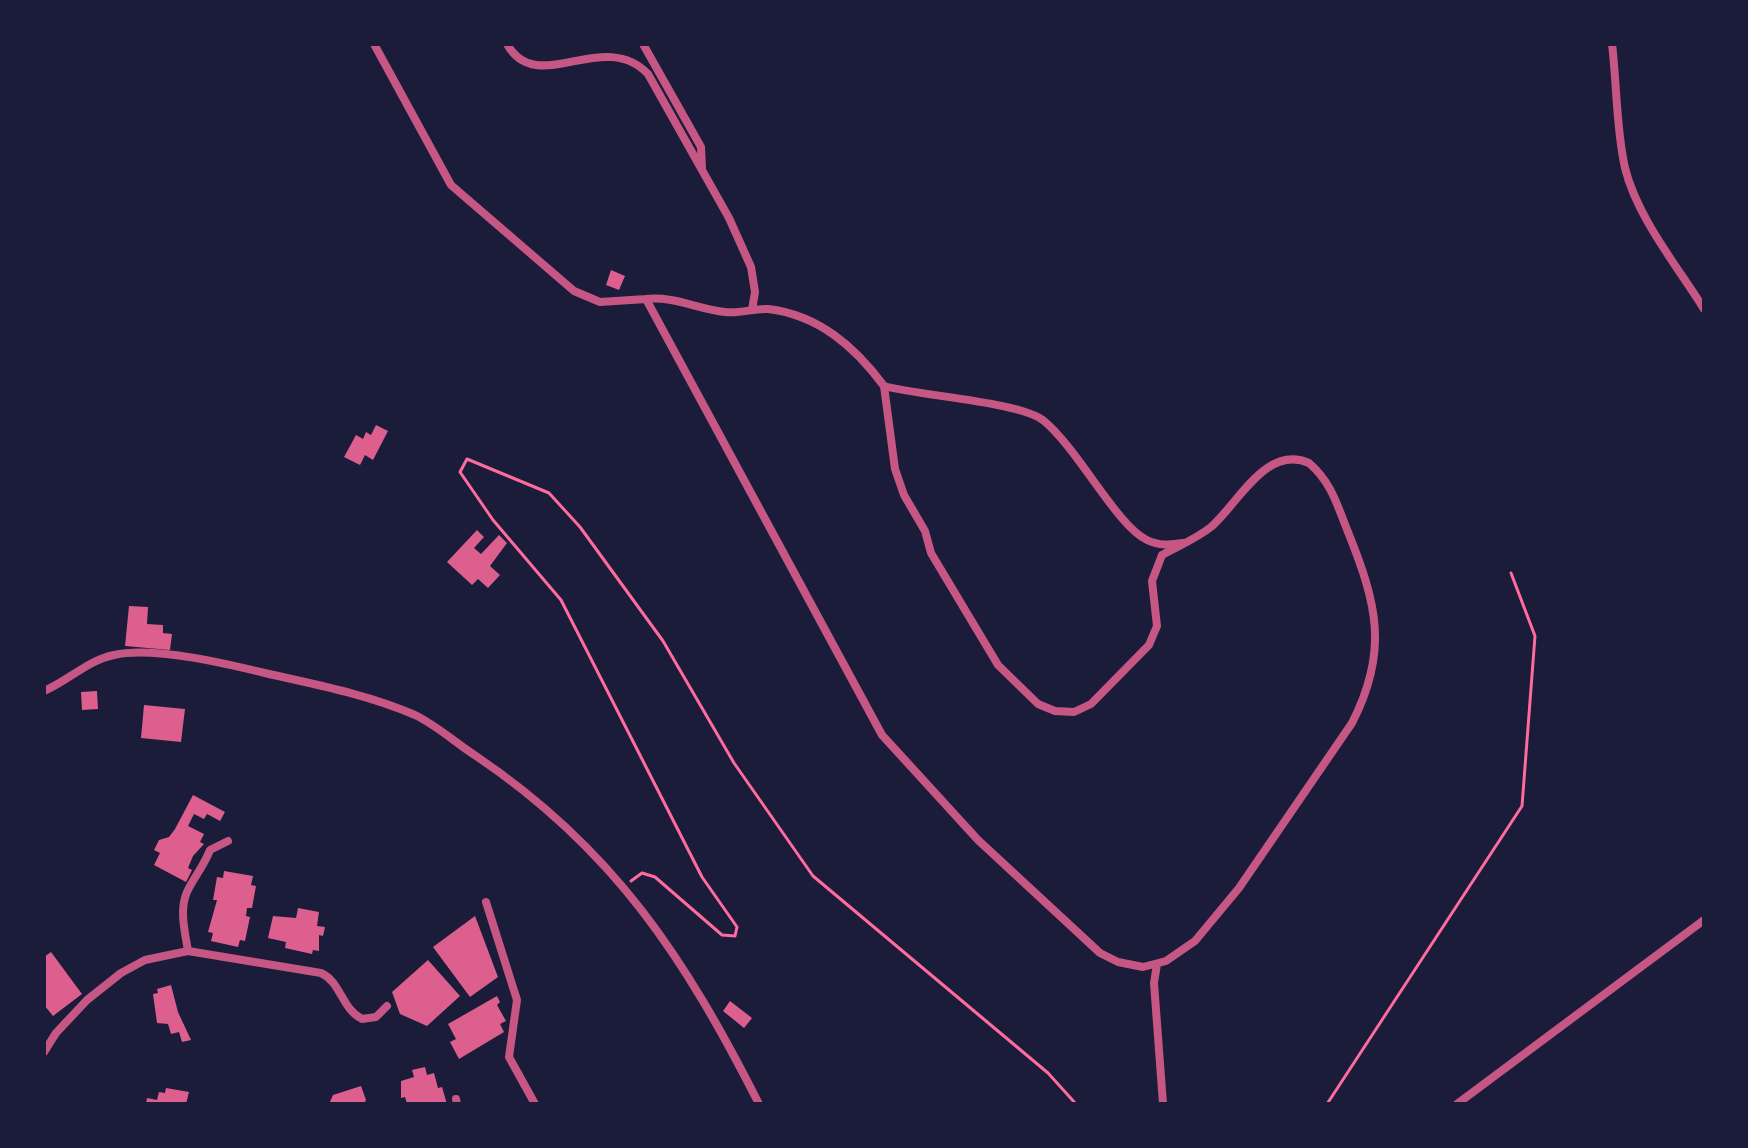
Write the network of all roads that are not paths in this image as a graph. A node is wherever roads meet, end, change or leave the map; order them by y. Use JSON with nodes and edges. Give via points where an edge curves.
{"nodes":[{"id":1,"x":374,"y":44,"type":"edge"},
{"id":2,"x":507,"y":44,"type":"edge"},
{"id":3,"x":643,"y":44,"type":"edge"},
{"id":4,"x":1612,"y":44,"type":"edge"},
{"id":5,"x":703,"y":174,"type":"junction"},
{"id":6,"x":646,"y":299,"type":"junction"},
{"id":7,"x":1704,"y":309,"type":"edge"},
{"id":8,"x":752,"y":310,"type":"junction"},
{"id":9,"x":884,"y":386,"type":"junction"},
{"id":10,"x":1183,"y":543,"type":"junction"},
{"id":11,"x":44,"y":691,"type":"edge"},
{"id":12,"x":228,"y":841,"type":"dead end"},
{"id":13,"x":486,"y":902,"type":"dead end"},
{"id":14,"x":1704,"y":920,"type":"edge"},
{"id":15,"x":188,"y":951,"type":"junction"},
{"id":16,"x":1157,"y":964,"type":"junction"},
{"id":17,"x":387,"y":1006,"type":"dead end"},
{"id":18,"x":44,"y":1052,"type":"edge"},
{"id":19,"x":535,"y":1104,"type":"edge"},
{"id":20,"x":759,"y":1104,"type":"edge"},
{"id":21,"x":1163,"y":1104,"type":"edge"},
{"id":22,"x":1457,"y":1104,"type":"edge"}],
"edges":[{"from":1,"to":6,"type":"street","via":[[451,185],[574,291],[600,302]]},
{"from":2,"to":5,"type":"street","via":[[520,62],[533,67],[611,56],[640,65],[667,103]]},
{"from":3,"to":5,"type":"street","via":[[701,147]]},
{"from":4,"to":7,"type":"street","via":[[1621,142],[1634,195]]},
{"from":5,"to":8,"type":"street","via":[[751,267]]},
{"from":6,"to":8,"type":"street","via":[[721,312]]},
{"from":6,"to":16,"type":"street","via":[[882,735],[978,840],[1100,953],[1143,967]]},
{"from":8,"to":9,"type":"street","via":[[781,312],[833,332]]},
{"from":9,"to":10,"type":"street","via":[[1035,415],[1081,459],[1144,539],[1161,545]]},
{"from":9,"to":10,"type":"street","via":[[899,482],[931,553],[998,665],[1038,704],[1074,712],[1091,704],[1149,645],[1157,626],[1152,581],[1162,555]]},
{"from":10,"to":16,"type":"street","via":[[1215,524],[1270,466],[1287,459],[1309,463],[1336,496],[1364,571],[1376,654],[1366,695],[1352,723],[1239,888],[1209,928],[1186,949]]},
{"from":11,"to":20,"type":"street","via":[[101,658],[134,652],[236,666],[417,716],[569,826],[626,886],[712,1011]]},
{"from":12,"to":15,"type":"street","via":[[210,850],[186,894]]},
{"from":13,"to":19,"type":"street","via":[[517,1000],[509,1057]]},
{"from":14,"to":22,"type":"street"},
{"from":15,"to":17,"type":"street","via":[[321,973],[333,980],[347,1007],[362,1019],[376,1017]]},
{"from":15,"to":18,"type":"street","via":[[145,960],[121,973],[69,1017]]},
{"from":16,"to":21,"type":"street"}]}
